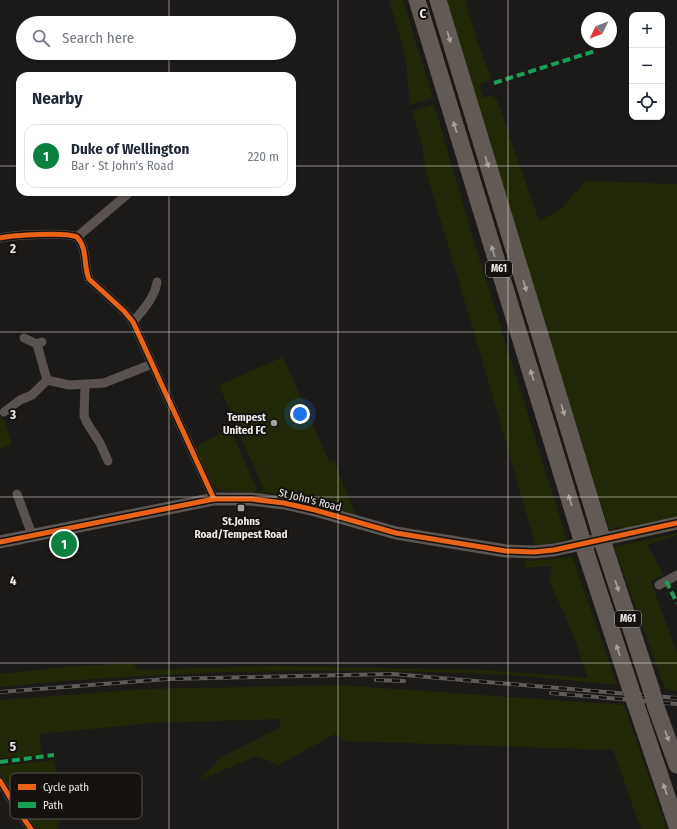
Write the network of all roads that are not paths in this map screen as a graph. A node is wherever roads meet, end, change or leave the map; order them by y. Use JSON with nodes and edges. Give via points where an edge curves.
{"nodes":[{"id":1,"x":417,"y":0,"type":"edge"},
{"id":2,"x":438,"y":0,"type":"edge"},
{"id":3,"x":125,"y":196,"type":"edge"},
{"id":4,"x":77,"y":237,"type":"junction"},
{"id":5,"x":0,"y":238,"type":"edge"},
{"id":6,"x":157,"y":282,"type":"dead end"},
{"id":7,"x":133,"y":322,"type":"junction"},
{"id":8,"x":24,"y":338,"type":"dead end"},
{"id":9,"x":152,"y":364,"type":"junction"},
{"id":10,"x":47,"y":380,"type":"junction"},
{"id":11,"x":85,"y":384,"type":"junction"},
{"id":12,"x":4,"y":414,"type":"edge"},
{"id":13,"x":108,"y":461,"type":"dead end"},
{"id":14,"x":17,"y":494,"type":"dead end"},
{"id":15,"x":214,"y":499,"type":"junction"},
{"id":16,"x":677,"y":524,"type":"edge"},
{"id":17,"x":32,"y":535,"type":"junction"},
{"id":18,"x":607,"y":539,"type":"junction"},
{"id":19,"x":0,"y":542,"type":"edge"},
{"id":20,"x":677,"y":575,"type":"edge"},
{"id":21,"x":659,"y":585,"type":"dead end"},
{"id":22,"x":677,"y":765,"type":"edge"},
{"id":23,"x":0,"y":781,"type":"edge"},
{"id":24,"x":10,"y":797,"type":"edge"},
{"id":25,"x":25,"y":819,"type":"edge"},
{"id":26,"x":677,"y":826,"type":"edge"},
{"id":27,"x":32,"y":829,"type":"edge"}],
"edges":[{"from":26,"to":1,"type":"highway","number":"M61","one_way":true,"bridge":true,"via":[[586,553]]},
{"from":2,"to":18,"type":"highway","number":"M61","one_way":true},
{"from":3,"to":4,"type":"street"},
{"from":4,"to":5,"type":"street","via":[[66,235]]},
{"from":4,"to":7,"type":"street","via":[[84,247],[89,279]]},
{"from":6,"to":7,"type":"street","via":[[153,295]]},
{"from":7,"to":9,"type":"street"},
{"from":8,"to":10,"type":"street","via":[[39,343]]},
{"from":9,"to":11,"type":"street","via":[[112,381]]},
{"from":9,"to":15,"type":"street"},
{"from":10,"to":11,"type":"street","via":[[68,385]]},
{"from":10,"to":12,"type":"street"},
{"from":11,"to":13,"type":"street","via":[[84,416],[100,453]]},
{"from":14,"to":17,"type":"street"},
{"from":15,"to":17,"type":"street","name":"St John's Road"},
{"from":15,"to":18,"type":"street","name":"St John's Road","via":[[251,499],[284,503],[396,533],[506,551],[554,550]]},
{"from":16,"to":18,"type":"street","name":"St John's Road"},
{"from":17,"to":19,"type":"street","name":"St John's Road"},
{"from":18,"to":22,"type":"highway","number":"M61","one_way":true,"bridge":true,"via":[[656,707]]},
{"from":20,"to":21,"type":"street"},
{"from":23,"to":24,"type":"street"},
{"from":25,"to":27,"type":"street"}]}
